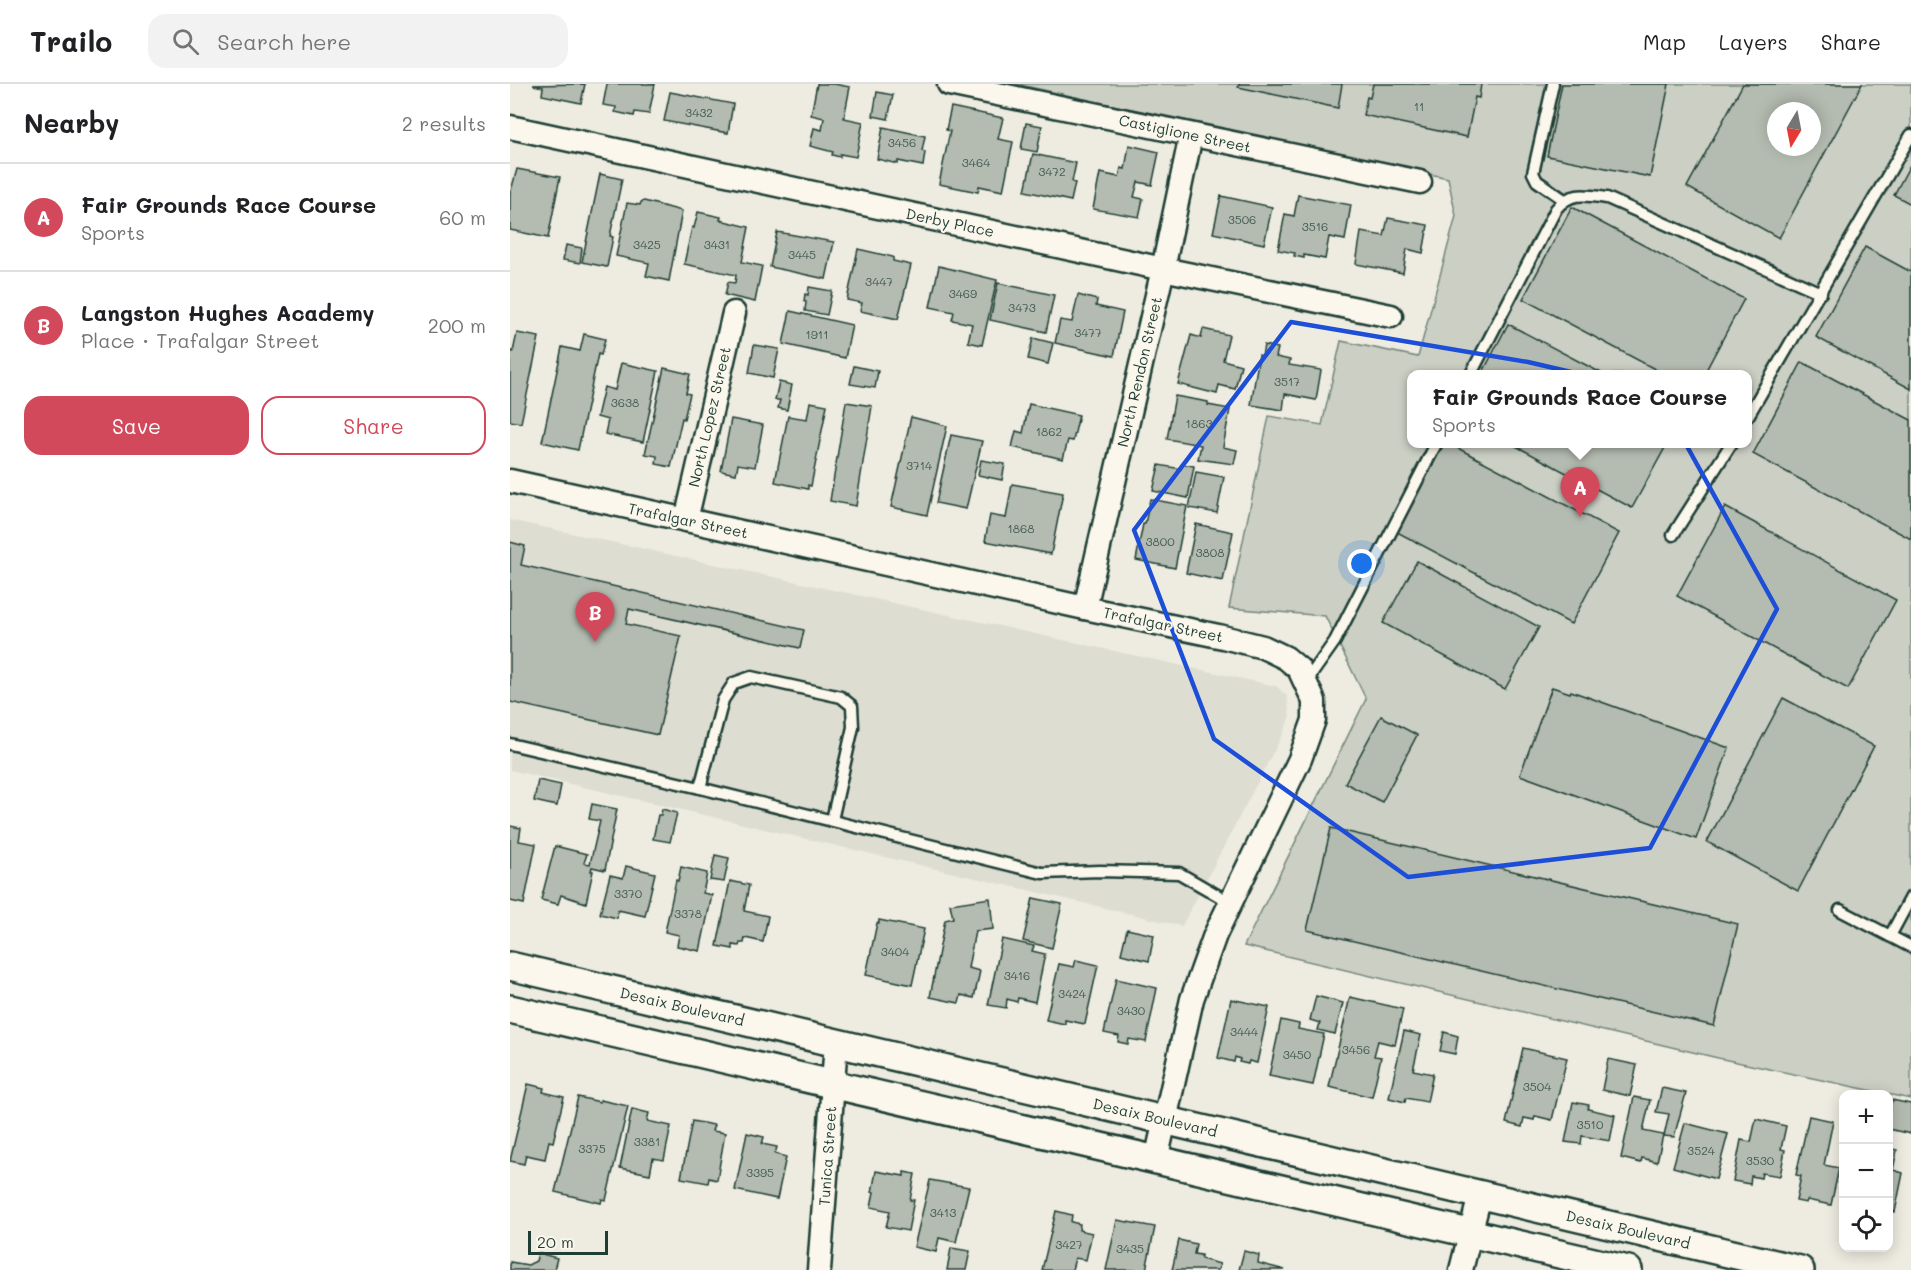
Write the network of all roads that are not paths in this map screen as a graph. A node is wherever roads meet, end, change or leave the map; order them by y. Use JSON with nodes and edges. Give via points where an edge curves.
{"nodes":[{"id":1,"x":950,"y":84,"type":"edge"},
{"id":2,"x":1553,"y":84,"type":"edge"},
{"id":3,"x":510,"y":127,"type":"edge"},
{"id":4,"x":1191,"y":135,"type":"junction"},
{"id":5,"x":1911,"y":135,"type":"edge"},
{"id":6,"x":1420,"y":182,"type":"dead end"},
{"id":7,"x":1563,"y":199,"type":"junction"},
{"id":8,"x":1163,"y":269,"type":"junction"},
{"id":9,"x":1821,"y":293,"type":"junction"},
{"id":10,"x":734,"y":313,"type":"dead end"},
{"id":11,"x":1391,"y":316,"type":"dead end"},
{"id":12,"x":1474,"y":370,"type":"edge"},
{"id":13,"x":1752,"y":409,"type":"edge"},
{"id":14,"x":1434,"y":448,"type":"edge"},
{"id":15,"x":1728,"y":448,"type":"edge"},
{"id":16,"x":510,"y":481,"type":"edge"},
{"id":17,"x":686,"y":520,"type":"junction"},
{"id":18,"x":1673,"y":535,"type":"dead end"},
{"id":19,"x":1085,"y":608,"type":"junction"},
{"id":20,"x":1306,"y":682,"type":"junction"},
{"id":21,"x":510,"y":744,"type":"edge"},
{"id":22,"x":700,"y":788,"type":"junction"},
{"id":23,"x":832,"y":820,"type":"junction"},
{"id":24,"x":1911,"y":897,"type":"edge"},
{"id":25,"x":1230,"y":903,"type":"junction"},
{"id":26,"x":1840,"y":910,"type":"dead end"},
{"id":27,"x":1890,"y":936,"type":"junction"},
{"id":28,"x":1911,"y":947,"type":"edge"},
{"id":29,"x":510,"y":966,"type":"edge"},
{"id":30,"x":510,"y":1009,"type":"edge"},
{"id":31,"x":836,"y":1043,"type":"junction"},
{"id":32,"x":833,"y":1084,"type":"junction"},
{"id":33,"x":1166,"y":1121,"type":"junction"},
{"id":34,"x":1156,"y":1160,"type":"junction"},
{"id":35,"x":1480,"y":1195,"type":"junction"},
{"id":36,"x":1470,"y":1233,"type":"junction"},
{"id":37,"x":819,"y":1270,"type":"edge"},
{"id":38,"x":1461,"y":1270,"type":"edge"},
{"id":39,"x":1628,"y":1270,"type":"edge"},
{"id":40,"x":1800,"y":1270,"type":"edge"}],
"edges":[{"from":1,"to":4,"type":"street","name":"Castiglione Street"},
{"from":2,"to":7,"type":"lane","via":[[1533,173],[1537,181]]},
{"from":3,"to":8,"type":"street","name":"Derby Place"},
{"from":4,"to":6,"type":"street","name":"Castiglione Street"},
{"from":4,"to":8,"type":"street","name":"North Rendon Street"},
{"from":5,"to":9,"type":"lane"},
{"from":7,"to":9,"type":"lane","via":[[1582,194],[1607,198]]},
{"from":7,"to":12,"type":"lane"},
{"from":8,"to":11,"type":"street","name":"Derby Place"},
{"from":8,"to":19,"type":"street","name":"North Rendon Street"},
{"from":9,"to":13,"type":"lane"},
{"from":10,"to":17,"type":"street","name":"North Lopez Street"},
{"from":14,"to":20,"type":"lane","via":[[1335,641]]},
{"from":15,"to":18,"type":"lane"},
{"from":16,"to":17,"type":"street","name":"Trafalgar Street"},
{"from":17,"to":19,"type":"street","name":"Trafalgar Street"},
{"from":19,"to":20,"type":"street","name":"Trafalgar Street","via":[[1263,647],[1286,658]]},
{"from":20,"to":25,"type":"street","name":"Trafalgar Street","via":[[1314,701],[1314,720],[1308,738]]},
{"from":21,"to":22,"type":"lane"},
{"from":22,"to":23,"type":"lane"},
{"from":22,"to":23,"type":"lane","via":[[723,700],[734,683],[751,677],[841,697],[852,706],[853,727]]},
{"from":23,"to":25,"type":"lane","via":[[1042,873],[1179,873]]},
{"from":24,"to":27,"type":"lane"},
{"from":25,"to":33,"type":"street","name":"Trafalgar Street","via":[[1192,999]]},
{"from":26,"to":27,"type":"lane"},
{"from":27,"to":28,"type":"lane"},
{"from":29,"to":31,"type":"street","name":"Desaix Boulevard"},
{"from":30,"to":32,"type":"street"},
{"from":31,"to":32,"type":"street","name":"Tunica Street"},
{"from":31,"to":33,"type":"street","name":"Desaix Boulevard"},
{"from":32,"to":34,"type":"street"},
{"from":32,"to":37,"type":"street","name":"Tunica Street"},
{"from":33,"to":34,"type":"street","name":"Trafalgar Street"},
{"from":33,"to":35,"type":"street","name":"Desaix Boulevard"},
{"from":34,"to":36,"type":"street"},
{"from":35,"to":36,"type":"street"},
{"from":35,"to":40,"type":"street","name":"Desaix Boulevard"},
{"from":36,"to":38,"type":"street"},
{"from":36,"to":39,"type":"street"}]}
